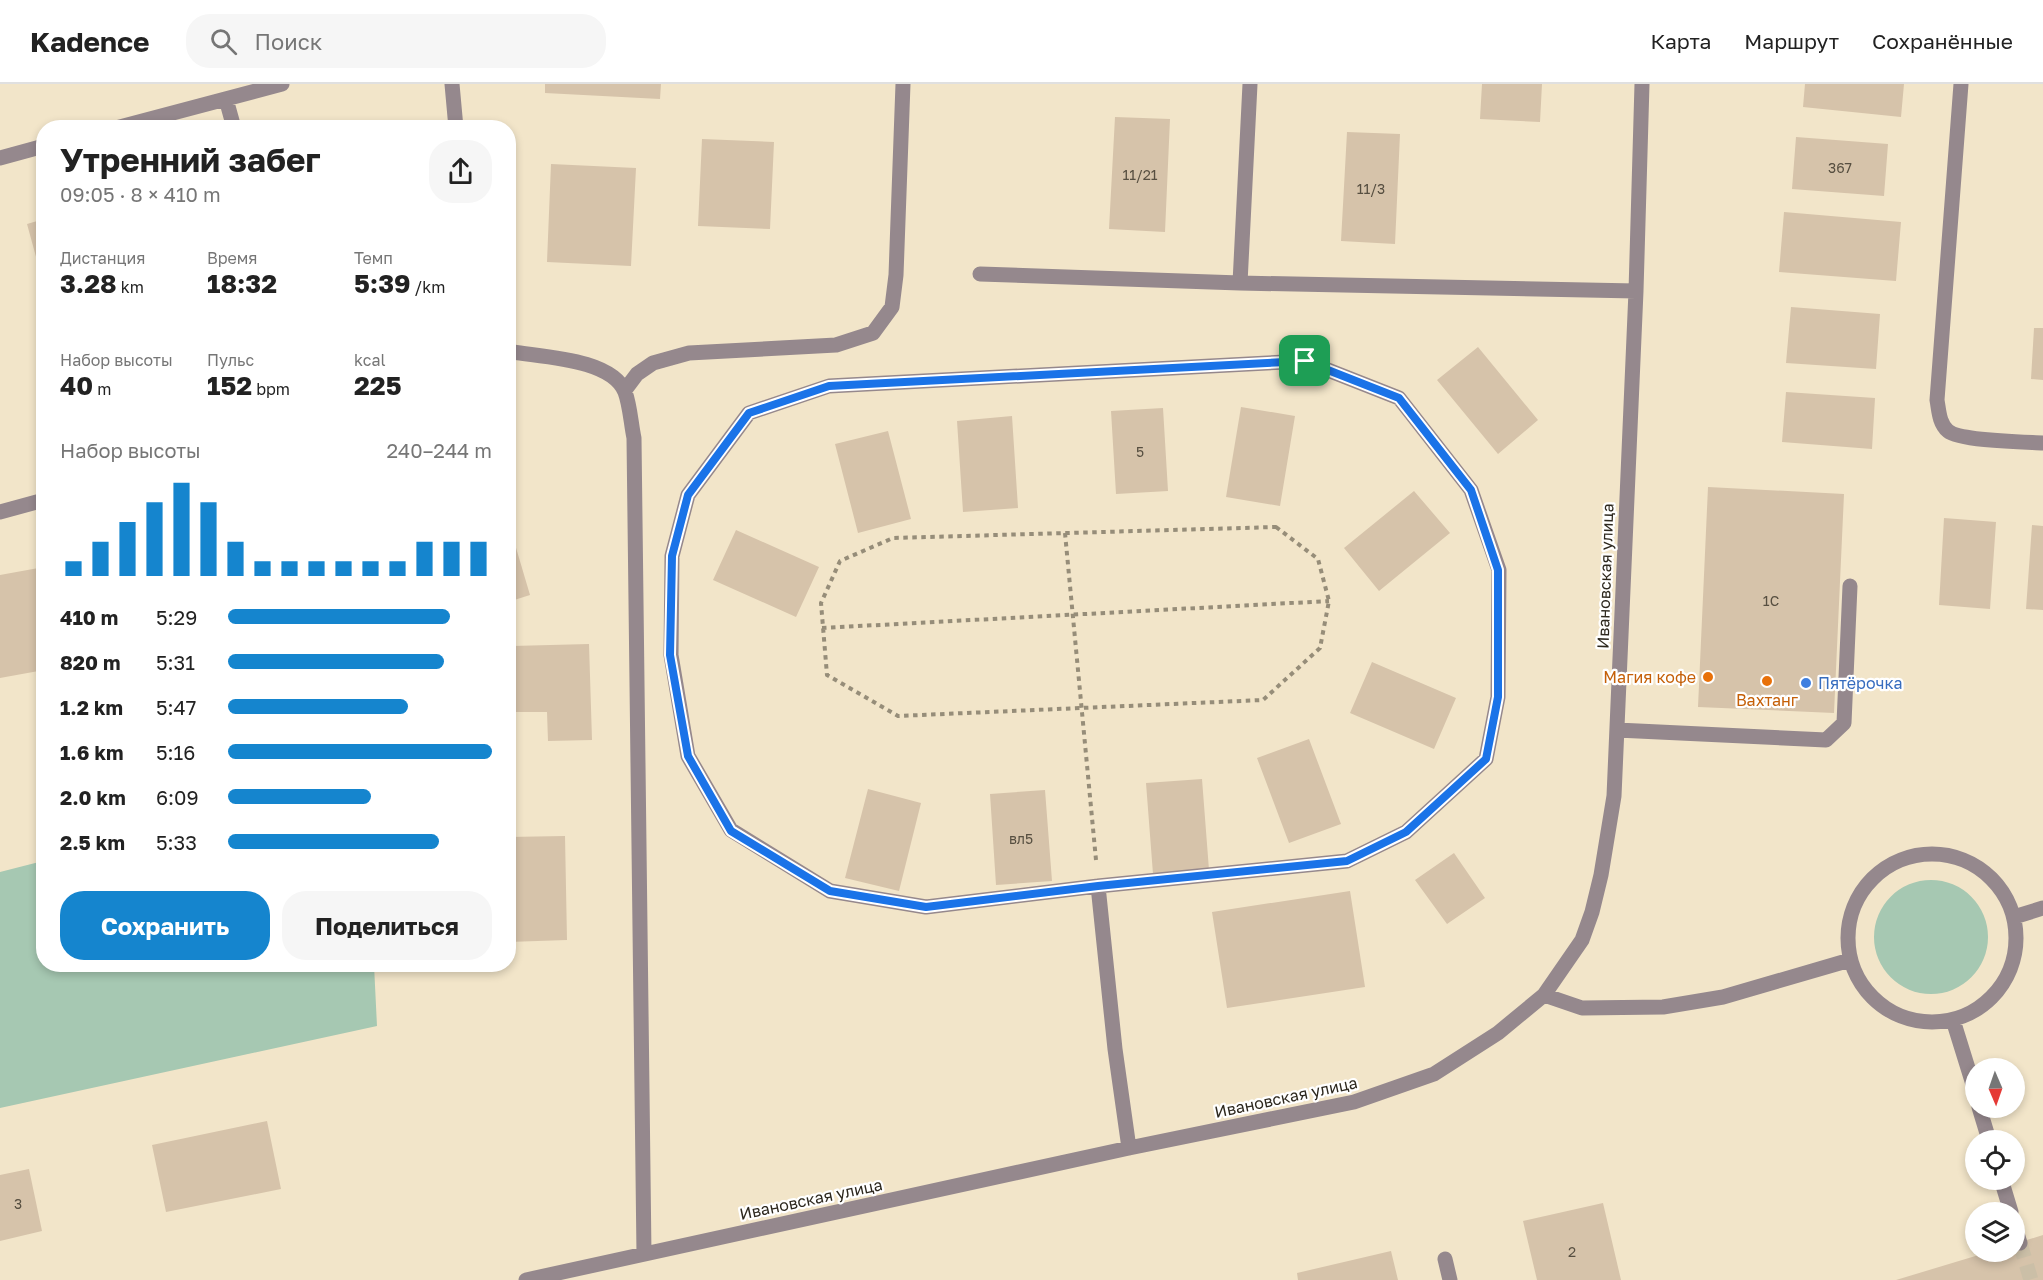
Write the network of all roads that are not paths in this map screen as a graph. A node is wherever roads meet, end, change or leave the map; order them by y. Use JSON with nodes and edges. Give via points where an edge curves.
{"nodes":[{"id":1,"x":282,"y":84,"type":"edge"},
{"id":2,"x":452,"y":84,"type":"edge"},
{"id":3,"x":903,"y":84,"type":"edge"},
{"id":4,"x":1250,"y":84,"type":"edge"},
{"id":5,"x":1642,"y":84,"type":"edge"},
{"id":6,"x":1962,"y":84,"type":"edge"},
{"id":7,"x":226,"y":99,"type":"junction"},
{"id":8,"x":146,"y":120,"type":"edge"},
{"id":9,"x":232,"y":120,"type":"edge"},
{"id":10,"x":455,"y":120,"type":"edge"},
{"id":11,"x":36,"y":148,"type":"edge"},
{"id":12,"x":0,"y":158,"type":"edge"},
{"id":13,"x":980,"y":274,"type":"dead end"},
{"id":14,"x":1240,"y":283,"type":"junction"},
{"id":15,"x":1636,"y":291,"type":"junction"},
{"id":16,"x":516,"y":352,"type":"edge"},
{"id":17,"x":625,"y":390,"type":"junction"},
{"id":18,"x":2043,"y":443,"type":"edge"},
{"id":19,"x":36,"y":502,"type":"edge"},
{"id":20,"x":0,"y":512,"type":"edge"},
{"id":21,"x":1850,"y":586,"type":"dead end"},
{"id":22,"x":1617,"y":730,"type":"junction"},
{"id":23,"x":1098,"y":886,"type":"junction"},
{"id":24,"x":2043,"y":908,"type":"edge"},
{"id":25,"x":2014,"y":917,"type":"junction"},
{"id":26,"x":1850,"y":960,"type":"junction"},
{"id":27,"x":1544,"y":994,"type":"junction"},
{"id":28,"x":1953,"y":1020,"type":"junction"},
{"id":29,"x":1965,"y":1059,"type":"edge"},
{"id":30,"x":1129,"y":1148,"type":"junction"},
{"id":31,"x":644,"y":1254,"type":"junction"},
{"id":32,"x":1445,"y":1259,"type":"dead end"},
{"id":33,"x":526,"y":1280,"type":"edge"},
{"id":34,"x":1450,"y":1280,"type":"edge"}],
"edges":[{"from":1,"to":7,"type":"street"},
{"from":2,"to":10,"type":"street"},
{"from":3,"to":17,"type":"street","via":[[896,275],[892,307],[873,333],[836,345],[689,353],[653,363],[637,374]]},
{"from":4,"to":14,"type":"street"},
{"from":5,"to":15,"type":"street","name":"Ивановская улица"},
{"from":6,"to":18,"type":"street","via":[[1937,400],[1940,419],[1949,432],[1970,438]]},
{"from":7,"to":8,"type":"street"},
{"from":7,"to":9,"type":"street"},
{"from":11,"to":12,"type":"street"},
{"from":13,"to":14,"type":"street"},
{"from":14,"to":15,"type":"street"},
{"from":15,"to":22,"type":"street","name":"Ивановская улица"},
{"from":16,"to":17,"type":"street","via":[[587,364],[609,373]]},
{"from":17,"to":31,"type":"street","via":[[634,438]]},
{"from":19,"to":20,"type":"street"},
{"from":21,"to":22,"type":"street","via":[[1844,723],[1826,740]]},
{"from":22,"to":27,"type":"street","name":"Ивановская улица","via":[[1614,796],[1592,912],[1582,940]]},
{"from":23,"to":23,"type":"street","via":[[926,907],[830,891],[731,831],[688,756],[670,655],[672,556],[688,495],[749,413],[829,386],[1305,361],[1399,398],[1471,490],[1498,570],[1498,697],[1486,759],[1406,832],[1347,861]]},
{"from":23,"to":30,"type":"street"},
{"from":24,"to":25,"type":"street"},
{"from":25,"to":26,"type":"street","via":[[1992,879],[1975,866],[1954,857],[1910,856],[1872,879],[1859,896],[1850,916]]},
{"from":25,"to":28,"type":"street","via":[[2017,939],[2005,981],[1974,1012]]},
{"from":26,"to":27,"type":"street","via":[[1722,997],[1664,1007],[1582,1008]]},
{"from":26,"to":28,"type":"street","via":[[1858,980],[1889,1012],[1931,1023]]},
{"from":27,"to":30,"type":"street","name":"Ивановская улица","via":[[1498,1034],[1434,1074],[1354,1102]]},
{"from":28,"to":29,"type":"street"},
{"from":30,"to":31,"type":"street","name":"Ивановская улица"},
{"from":31,"to":33,"type":"street","name":"Ивановская улица"},
{"from":32,"to":34,"type":"street"}]}
